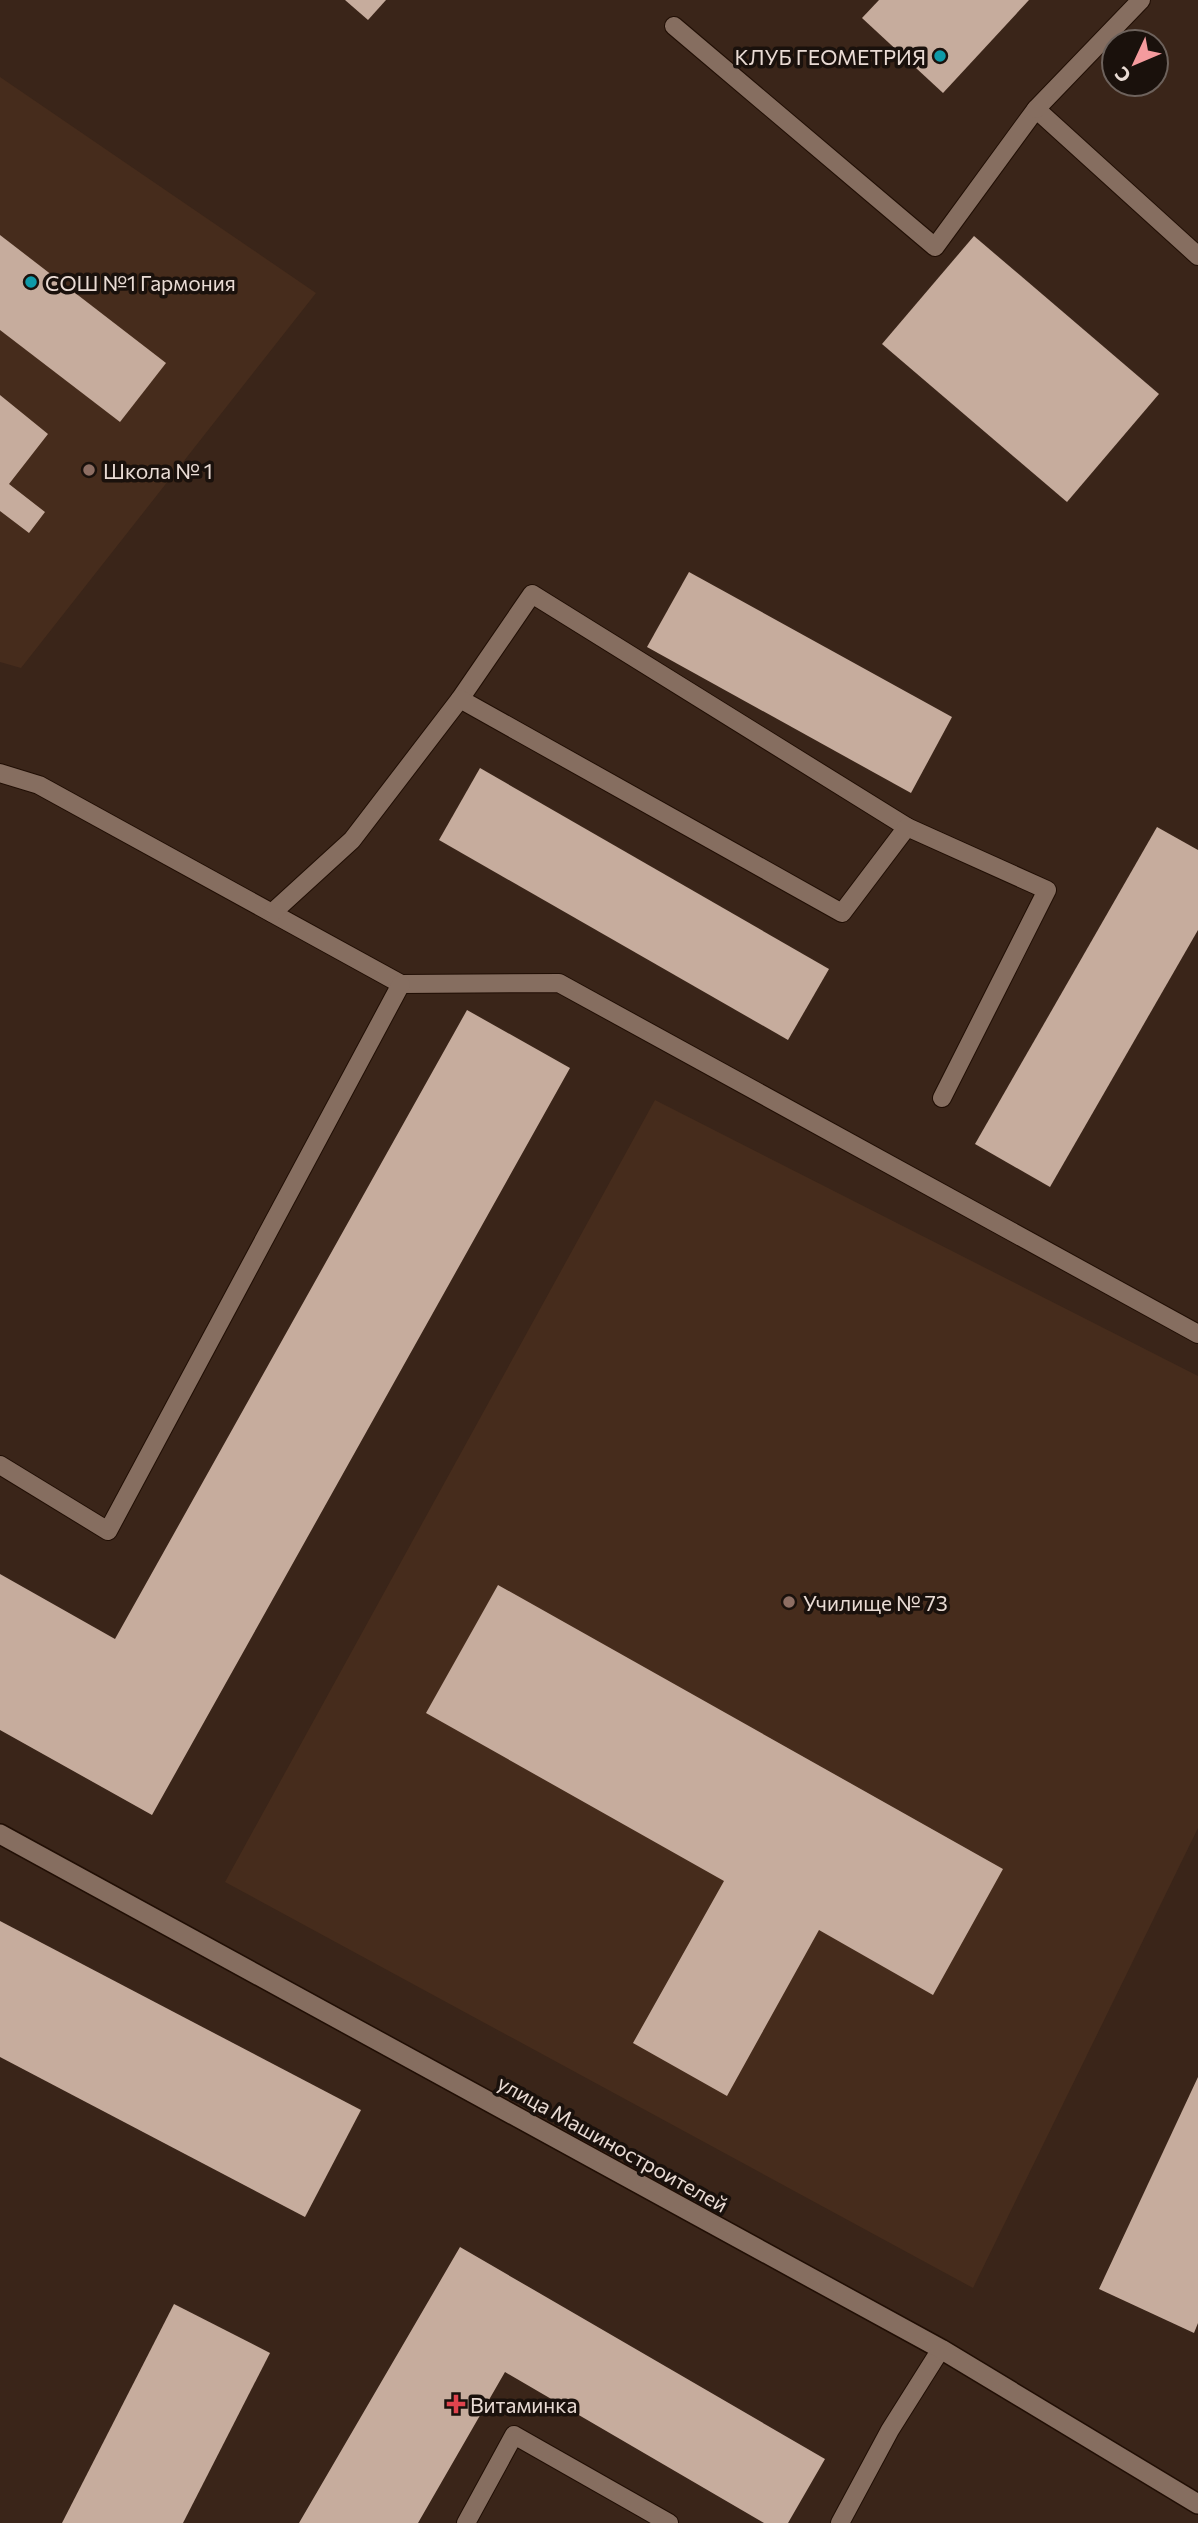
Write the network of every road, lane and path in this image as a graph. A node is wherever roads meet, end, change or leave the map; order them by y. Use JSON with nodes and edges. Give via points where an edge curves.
{"nodes":[{"id":1,"x":1141,"y":0,"type":"edge"},
{"id":2,"x":674,"y":26,"type":"dead end"},
{"id":3,"x":1036,"y":109,"type":"junction"},
{"id":4,"x":1198,"y":256,"type":"edge"},
{"id":5,"x":460,"y":699,"type":"junction"},
{"id":6,"x":0,"y":773,"type":"edge"},
{"id":7,"x":908,"y":827,"type":"junction"},
{"id":8,"x":272,"y":913,"type":"junction"},
{"id":9,"x":401,"y":984,"type":"junction"},
{"id":10,"x":942,"y":1098,"type":"dead end"},
{"id":11,"x":1198,"y":1334,"type":"edge"},
{"id":12,"x":0,"y":1465,"type":"edge"},
{"id":13,"x":0,"y":1834,"type":"edge"},
{"id":14,"x":941,"y":2349,"type":"junction"},
{"id":15,"x":1198,"y":2504,"type":"edge"},
{"id":16,"x":466,"y":2523,"type":"edge"},
{"id":17,"x":669,"y":2523,"type":"edge"},
{"id":18,"x":840,"y":2523,"type":"edge"}],
"edges":[{"from":1,"to":3,"type":"lane"},
{"from":2,"to":3,"type":"lane","via":[[935,247]]},
{"from":3,"to":4,"type":"lane"},
{"from":5,"to":7,"type":"lane","via":[[842,913]]},
{"from":5,"to":7,"type":"lane","via":[[532,594]]},
{"from":5,"to":8,"type":"lane","via":[[352,840]]},
{"from":6,"to":8,"type":"lane","via":[[39,786]]},
{"from":7,"to":10,"type":"lane","via":[[1047,890]]},
{"from":8,"to":9,"type":"lane"},
{"from":9,"to":11,"type":"lane","via":[[559,983]]},
{"from":9,"to":12,"type":"lane","via":[[108,1531]]},
{"from":13,"to":14,"type":"street","name":"улица Машиностроителей"},
{"from":14,"to":15,"type":"street","name":"улица Машиностроителей"},
{"from":14,"to":18,"type":"lane"},
{"from":16,"to":17,"type":"lane","via":[[514,2435]]}]}
